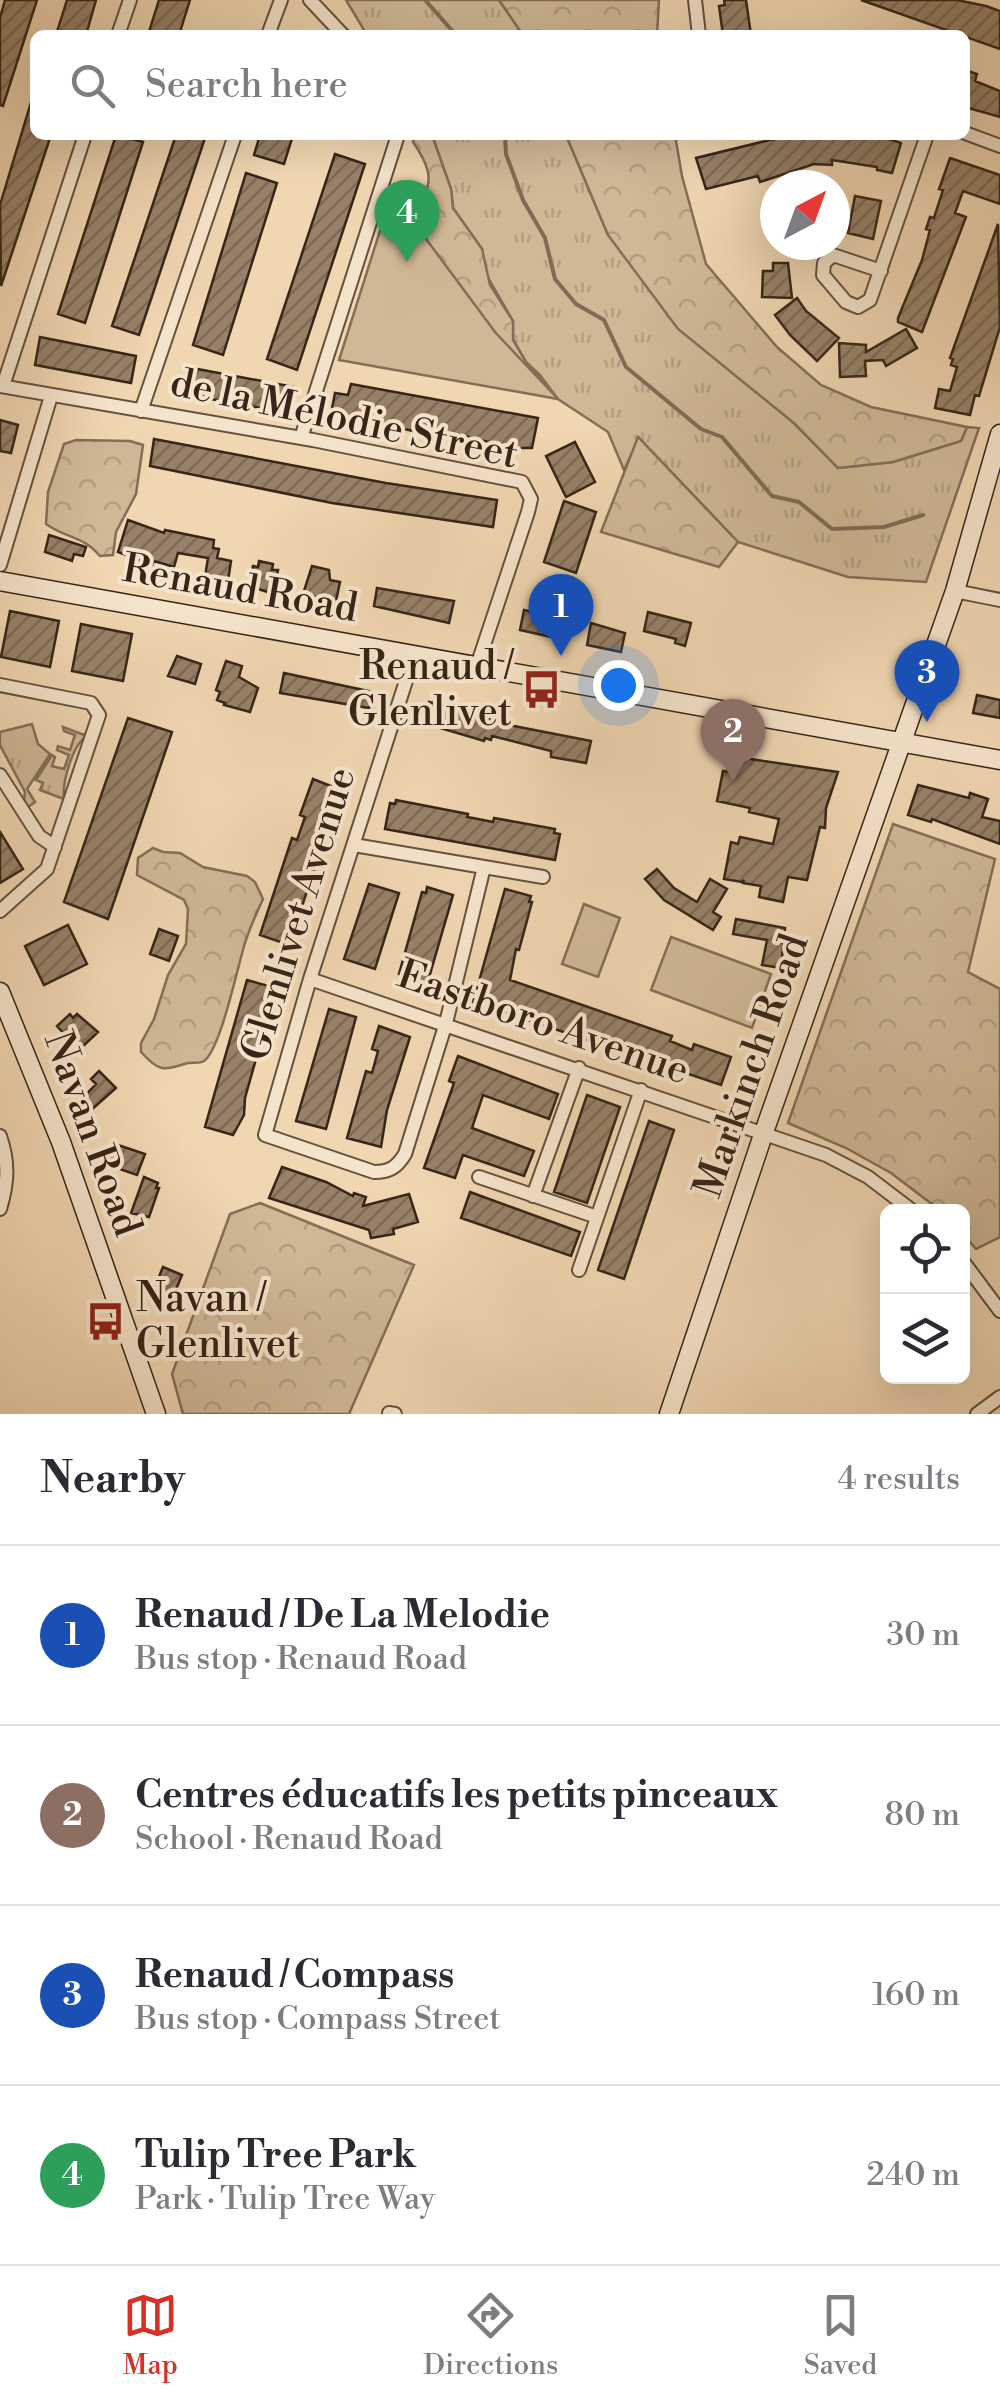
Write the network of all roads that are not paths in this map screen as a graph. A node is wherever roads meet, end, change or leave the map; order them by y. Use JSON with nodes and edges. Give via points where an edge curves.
{"nodes":[{"id":1,"x":130,"y":0,"type":"edge"},
{"id":2,"x":281,"y":0,"type":"edge"},
{"id":3,"x":310,"y":0,"type":"edge"},
{"id":4,"x":695,"y":0,"type":"edge"},
{"id":5,"x":120,"y":30,"type":"edge"},
{"id":6,"x":270,"y":30,"type":"edge"},
{"id":7,"x":338,"y":30,"type":"edge"},
{"id":8,"x":698,"y":30,"type":"edge"},
{"id":9,"x":970,"y":136,"type":"edge"},
{"id":10,"x":83,"y":140,"type":"edge"},
{"id":11,"x":233,"y":140,"type":"edge"},
{"id":12,"x":396,"y":140,"type":"edge"},
{"id":13,"x":925,"y":140,"type":"edge"},
{"id":14,"x":1000,"y":146,"type":"edge"},
{"id":15,"x":881,"y":271,"type":"junction"},
{"id":16,"x":2,"y":386,"type":"edge"},
{"id":17,"x":51,"y":396,"type":"junction"},
{"id":18,"x":141,"y":411,"type":"junction"},
{"id":19,"x":1000,"y":434,"type":"edge"},
{"id":20,"x":301,"y":438,"type":"junction"},
{"id":21,"x":0,"y":566,"type":"edge"},
{"id":22,"x":0,"y":581,"type":"edge"},
{"id":23,"x":955,"y":591,"type":"junction"},
{"id":24,"x":1000,"y":600,"type":"edge"},
{"id":25,"x":414,"y":656,"type":"junction"},
{"id":26,"x":477,"y":666,"type":"junction"},
{"id":27,"x":0,"y":685,"type":"edge"},
{"id":28,"x":903,"y":742,"type":"junction"},
{"id":29,"x":1000,"y":760,"type":"edge"},
{"id":30,"x":0,"y":775,"type":"edge"},
{"id":31,"x":354,"y":845,"type":"junction"},
{"id":32,"x":55,"y":848,"type":"junction"},
{"id":33,"x":484,"y":868,"type":"junction"},
{"id":34,"x":544,"y":877,"type":"dead end"},
{"id":35,"x":0,"y":911,"type":"edge"},
{"id":36,"x":310,"y":979,"type":"junction"},
{"id":37,"x":0,"y":992,"type":"edge"},
{"id":38,"x":446,"y":1024,"type":"junction"},
{"id":39,"x":579,"y":1068,"type":"junction"},
{"id":40,"x":642,"y":1090,"type":"junction"},
{"id":41,"x":764,"y":1132,"type":"junction"},
{"id":42,"x":0,"y":1136,"type":"edge"},
{"id":43,"x":479,"y":1177,"type":"dead end"},
{"id":44,"x":534,"y":1196,"type":"junction"},
{"id":45,"x":903,"y":1204,"type":"edge"},
{"id":46,"x":0,"y":1208,"type":"edge"},
{"id":47,"x":597,"y":1217,"type":"junction"},
{"id":48,"x":579,"y":1270,"type":"dead end"},
{"id":49,"x":970,"y":1271,"type":"edge"},
{"id":50,"x":1000,"y":1311,"type":"edge"},
{"id":51,"x":1000,"y":1397,"type":"edge"},
{"id":52,"x":156,"y":1414,"type":"edge"},
{"id":53,"x":669,"y":1414,"type":"edge"},
{"id":54,"x":977,"y":1414,"type":"edge"}],
"edges":[{"from":1,"to":5,"type":"street"},
{"from":2,"to":6,"type":"street"},
{"from":3,"to":7,"type":"street"},
{"from":4,"to":8,"type":"street"},
{"from":9,"to":14,"type":"street"},
{"from":10,"to":16,"type":"street"},
{"from":11,"to":18,"type":"street"},
{"from":12,"to":20,"type":"street"},
{"from":13,"to":15,"type":"street"},
{"from":15,"to":15,"type":"street","via":[[870,300],[858,308],[823,274],[833,255]]},
{"from":16,"to":17,"type":"street","name":"de la Mélodie Street"},
{"from":17,"to":18,"type":"street","name":"de la Mélodie Street"},
{"from":17,"to":21,"type":"street"},
{"from":18,"to":20,"type":"street","name":"de la Mélodie Street"},
{"from":19,"to":23,"type":"street","name":"Markinch Road"},
{"from":20,"to":26,"type":"street","name":"de la Mélodie Street","via":[[514,478],[528,488],[528,512]]},
{"from":22,"to":25,"type":"street","name":"Renaud Road"},
{"from":23,"to":24,"type":"street"},
{"from":23,"to":28,"type":"street","name":"Markinch Road"},
{"from":25,"to":26,"type":"street","name":"Renaud Road"},
{"from":25,"to":31,"type":"street","name":"Glenlivet Avenue"},
{"from":26,"to":28,"type":"street","name":"Renaud Road"},
{"from":27,"to":32,"type":"street","via":[[91,703],[99,716]]},
{"from":28,"to":29,"type":"street","name":"Renaud Road"},
{"from":28,"to":41,"type":"street","name":"Markinch Road"},
{"from":30,"to":32,"type":"street","via":[[39,836]]},
{"from":31,"to":33,"type":"street"},
{"from":31,"to":36,"type":"street","name":"Glenlivet Avenue"},
{"from":32,"to":35,"type":"street","via":[[40,878]]},
{"from":33,"to":34,"type":"street"},
{"from":33,"to":38,"type":"street"},
{"from":36,"to":38,"type":"street","name":"Eastboro Avenue"},
{"from":36,"to":38,"type":"street","name":"Glenlivet Avenue","via":[[265,1135],[374,1172],[387,1172],[405,1154]]},
{"from":37,"to":52,"type":"street","name":"Navan Road"},
{"from":38,"to":39,"type":"street","name":"Eastboro Avenue"},
{"from":39,"to":40,"type":"street","name":"Eastboro Avenue"},
{"from":39,"to":44,"type":"street"},
{"from":40,"to":41,"type":"street","name":"Eastboro Avenue"},
{"from":40,"to":47,"type":"street"},
{"from":41,"to":45,"type":"street","name":"Eastboro Avenue","via":[[826,1156]]},
{"from":41,"to":53,"type":"street","name":"Markinch Road"},
{"from":42,"to":46,"type":"street","via":[[8,1183]]},
{"from":43,"to":44,"type":"street"},
{"from":44,"to":47,"type":"street"},
{"from":47,"to":48,"type":"street"},
{"from":49,"to":50,"type":"street"},
{"from":51,"to":54,"type":"street"}]}
